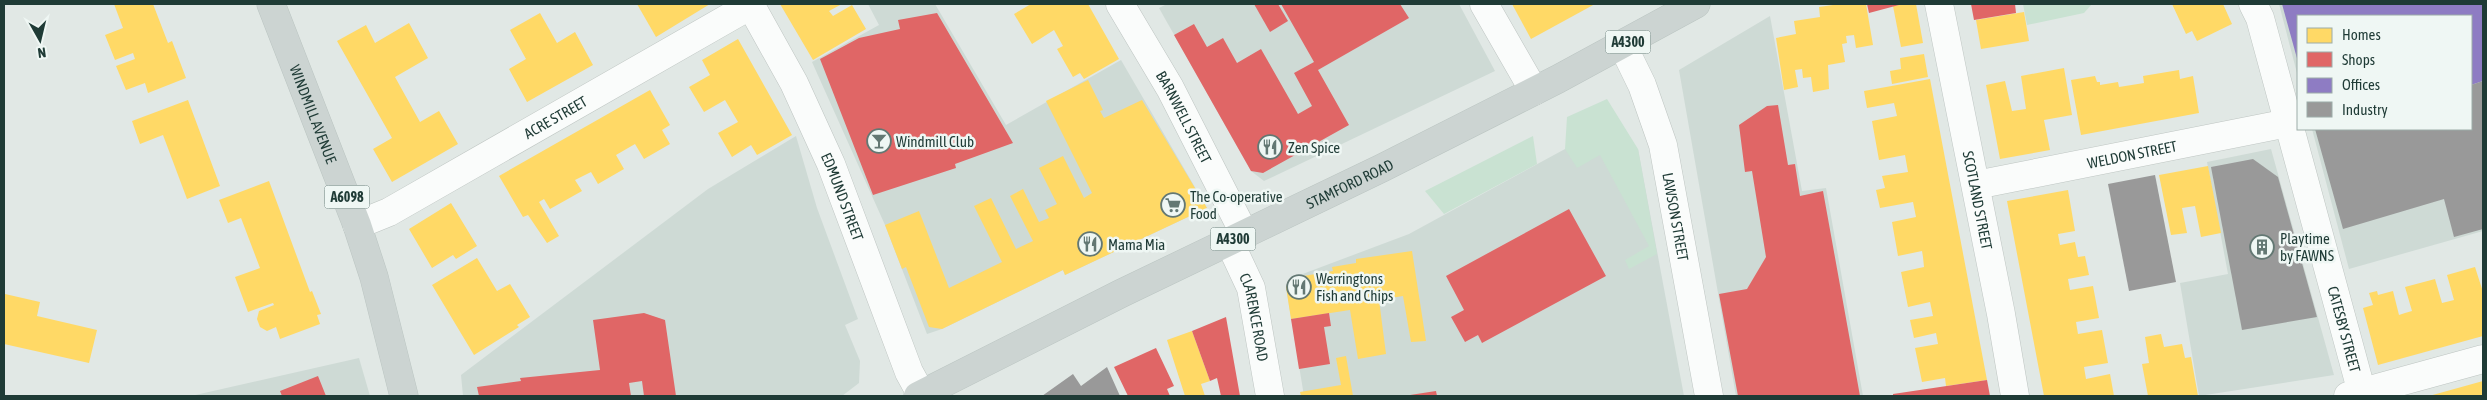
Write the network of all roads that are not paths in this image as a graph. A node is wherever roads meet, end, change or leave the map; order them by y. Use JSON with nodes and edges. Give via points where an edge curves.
{"nodes":[{"id":1,"x":271,"y":4,"type":"edge"},
{"id":2,"x":751,"y":4,"type":"edge"},
{"id":3,"x":1120,"y":4,"type":"edge"},
{"id":4,"x":1484,"y":4,"type":"edge"},
{"id":5,"x":1696,"y":4,"type":"edge"},
{"id":6,"x":1939,"y":4,"type":"edge"},
{"id":7,"x":2254,"y":4,"type":"edge"},
{"id":8,"x":1622,"y":44,"type":"junction"},
{"id":9,"x":1534,"y":91,"type":"junction"},
{"id":10,"x":2288,"y":123,"type":"junction"},
{"id":11,"x":1976,"y":185,"type":"junction"},
{"id":12,"x":357,"y":224,"type":"junction"},
{"id":13,"x":1237,"y":237,"type":"junction"},
{"id":14,"x":2483,"y":359,"type":"edge"},
{"id":15,"x":919,"y":395,"type":"edge"},
{"id":16,"x":2355,"y":395,"type":"edge"},
{"id":17,"x":404,"y":396,"type":"edge"},
{"id":18,"x":1270,"y":396,"type":"edge"},
{"id":19,"x":1709,"y":396,"type":"edge"},
{"id":20,"x":2015,"y":396,"type":"edge"}],
"edges":[{"from":1,"to":12,"type":"main road","name":"WINDMILL AVENUE","number":"A6098"},
{"from":2,"to":12,"type":"street","name":"ACRE STREET","via":[[389,212]]},
{"from":2,"to":15,"type":"street","name":"EDMUND STREET","via":[[794,84],[831,164]]},
{"from":3,"to":13,"type":"street","name":"BARNWELL STREET","via":[[1170,88]]},
{"from":4,"to":9,"type":"street"},
{"from":5,"to":8,"type":"main road","name":"STAMFORD ROAD","number":"A4300"},
{"from":6,"to":11,"type":"street","name":"SCOTLAND STREET"},
{"from":7,"to":10,"type":"street","name":"CATESBY STREET"},
{"from":8,"to":9,"type":"main road","name":"STAMFORD ROAD","number":"A4300"},
{"from":8,"to":19,"type":"street","name":"LAWSON STREET","via":[[1642,85],[1662,145]]},
{"from":9,"to":13,"type":"main road","name":"STAMFORD ROAD","number":"A4300"},
{"from":10,"to":11,"type":"street","name":"WELDON STREET"},
{"from":10,"to":16,"type":"street","name":"CATESBY STREET"},
{"from":11,"to":20,"type":"street","name":"SCOTLAND STREET"},
{"from":12,"to":17,"type":"main road","name":"WINDMILL AVENUE","number":"A6098"},
{"from":13,"to":15,"type":"main road","name":"STAMFORD ROAD","number":"A4300"},
{"from":13,"to":18,"type":"street","name":"CLARENCE ROAD","via":[[1251,288]]},
{"from":14,"to":16,"type":"street"}]}
